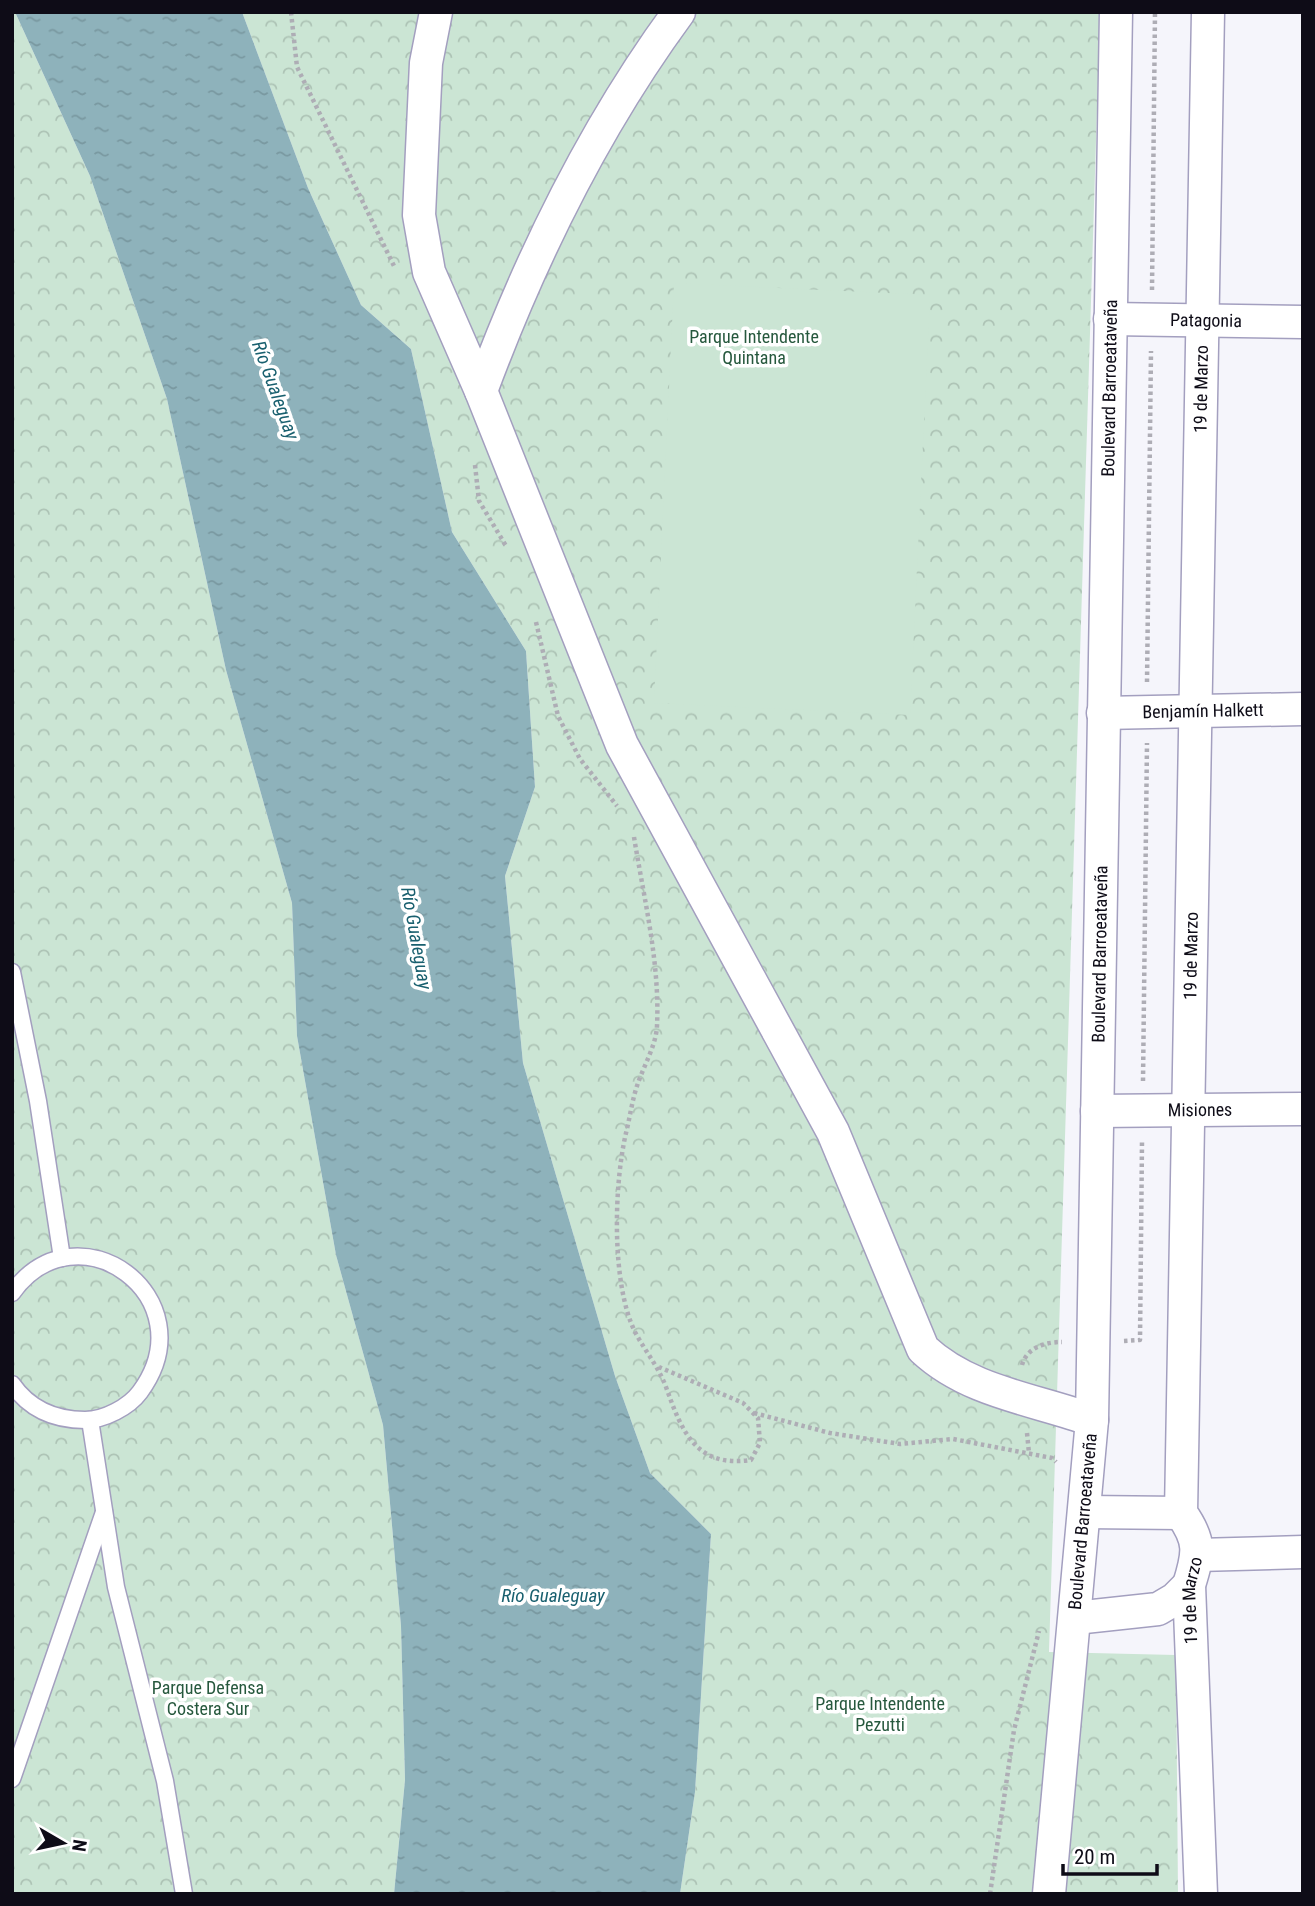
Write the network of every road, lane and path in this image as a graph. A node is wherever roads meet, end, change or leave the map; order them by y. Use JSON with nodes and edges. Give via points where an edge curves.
{"nodes":[{"id":1,"x":290,"y":12,"type":"edge"},
{"id":2,"x":436,"y":12,"type":"edge"},
{"id":3,"x":679,"y":12,"type":"edge"},
{"id":4,"x":1116,"y":12,"type":"edge"},
{"id":5,"x":1208,"y":12,"type":"edge"},
{"id":6,"x":400,"y":278,"type":"dead end"},
{"id":7,"x":1110,"y":319,"type":"junction"},
{"id":8,"x":1202,"y":320,"type":"junction"},
{"id":9,"x":1303,"y":322,"type":"edge"},
{"id":10,"x":481,"y":391,"type":"junction"},
{"id":11,"x":474,"y":456,"type":"dead end"},
{"id":12,"x":507,"y":548,"type":"dead end"},
{"id":13,"x":533,"y":611,"type":"dead end"},
{"id":14,"x":1303,"y":709,"type":"edge"},
{"id":15,"x":1195,"y":711,"type":"junction"},
{"id":16,"x":1103,"y":713,"type":"junction"},
{"id":17,"x":624,"y":813,"type":"dead end"},
{"id":18,"x":634,"y":832,"type":"dead end"},
{"id":19,"x":12,"y":972,"type":"edge"},
{"id":20,"x":1303,"y":1109,"type":"edge"},
{"id":21,"x":1097,"y":1111,"type":"junction"},
{"id":22,"x":1188,"y":1111,"type":"junction"},
{"id":23,"x":62,"y":1258,"type":"junction"},
{"id":24,"x":12,"y":1293,"type":"edge"},
{"id":25,"x":659,"y":1367,"type":"junction"},
{"id":26,"x":12,"y":1384,"type":"edge"},
{"id":27,"x":753,"y":1413,"type":"junction"},
{"id":28,"x":90,"y":1420,"type":"junction"},
{"id":29,"x":1092,"y":1420,"type":"junction"},
{"id":30,"x":1061,"y":1468,"type":"dead end"},
{"id":31,"x":106,"y":1506,"type":"junction"},
{"id":32,"x":1085,"y":1512,"type":"junction"},
{"id":33,"x":1181,"y":1513,"type":"junction"},
{"id":34,"x":1303,"y":1552,"type":"edge"},
{"id":35,"x":1198,"y":1555,"type":"junction"},
{"id":36,"x":1189,"y":1585,"type":"junction"},
{"id":37,"x":1075,"y":1618,"type":"junction"},
{"id":38,"x":1040,"y":1628,"type":"dead end"},
{"id":39,"x":12,"y":1779,"type":"edge"},
{"id":40,"x":184,"y":1894,"type":"edge"},
{"id":41,"x":990,"y":1894,"type":"edge"},
{"id":42,"x":1049,"y":1894,"type":"edge"},
{"id":43,"x":1200,"y":1894,"type":"edge"}],
"edges":[{"from":1,"to":6,"type":"path","via":[[297,67]]},
{"from":2,"to":10,"type":"street","via":[[426,63],[419,215],[429,272]]},
{"from":3,"to":10,"type":"street","via":[[636,71],[563,196],[512,308]]},
{"from":4,"to":7,"type":"street","name":"Boulevard Barroeataveña"},
{"from":5,"to":8,"type":"street","name":"19 de Marzo"},
{"from":7,"to":8,"type":"street","name":"Patagonia"},
{"from":7,"to":16,"type":"street","name":"Boulevard Barroeataveña"},
{"from":8,"to":9,"type":"street","name":"Patagonia"},
{"from":8,"to":15,"type":"street","name":"19 de Marzo"},
{"from":10,"to":29,"type":"street","via":[[622,746],[833,1132],[923,1349],[943,1368],[972,1383]]},
{"from":11,"to":12,"type":"path","via":[[479,501]]},
{"from":13,"to":17,"type":"path","via":[[558,716],[580,759]]},
{"from":14,"to":15,"type":"street","name":"Benjamín Halkett"},
{"from":15,"to":16,"type":"street","name":"Benjamín Halkett"},
{"from":15,"to":22,"type":"street","name":"19 de Marzo"},
{"from":16,"to":21,"type":"street","name":"Boulevard Barroeataveña"},
{"from":18,"to":25,"type":"path","via":[[658,982],[657,1030],[636,1088],[624,1141],[618,1247],[635,1331]]},
{"from":19,"to":23,"type":"lane"},
{"from":20,"to":22,"type":"street","name":"Misiones"},
{"from":21,"to":22,"type":"street","name":"Misiones"},
{"from":21,"to":29,"type":"street","name":"Boulevard Barroeataveña"},
{"from":22,"to":33,"type":"street","name":"19 de Marzo"},
{"from":23,"to":24,"type":"lane","via":[[40,1267]]},
{"from":23,"to":28,"type":"lane","via":[[89,1257],[114,1264],[135,1279],[151,1300],[160,1324],[160,1351],[152,1376],[136,1397],[115,1412]]},
{"from":25,"to":27,"type":"path","via":[[743,1403]]},
{"from":25,"to":27,"type":"path","via":[[680,1426],[705,1455],[731,1463],[751,1460],[760,1443],[758,1418]]},
{"from":26,"to":28,"type":"lane","via":[[41,1411],[64,1420]]},
{"from":27,"to":30,"type":"path","via":[[830,1433],[900,1444],[953,1439],[1052,1458]]},
{"from":28,"to":31,"type":"lane"},
{"from":29,"to":32,"type":"street","name":"Boulevard Barroeataveña"},
{"from":31,"to":39,"type":"lane"},
{"from":31,"to":40,"type":"lane","via":[[116,1587],[165,1780]]},
{"from":32,"to":33,"type":"street"},
{"from":32,"to":37,"type":"street","name":"Boulevard Barroeataveña"},
{"from":33,"to":35,"type":"street","name":"19 de Marzo","via":[[1193,1530]]},
{"from":34,"to":35,"type":"street"},
{"from":35,"to":36,"type":"street","name":"19 de Marzo"},
{"from":36,"to":37,"type":"street","via":[[1158,1609]]},
{"from":36,"to":43,"type":"street","name":"19 de Marzo"},
{"from":37,"to":42,"type":"street","name":"Boulevard Barroeataveña"},
{"from":38,"to":41,"type":"path","via":[[1014,1730]]}]}
